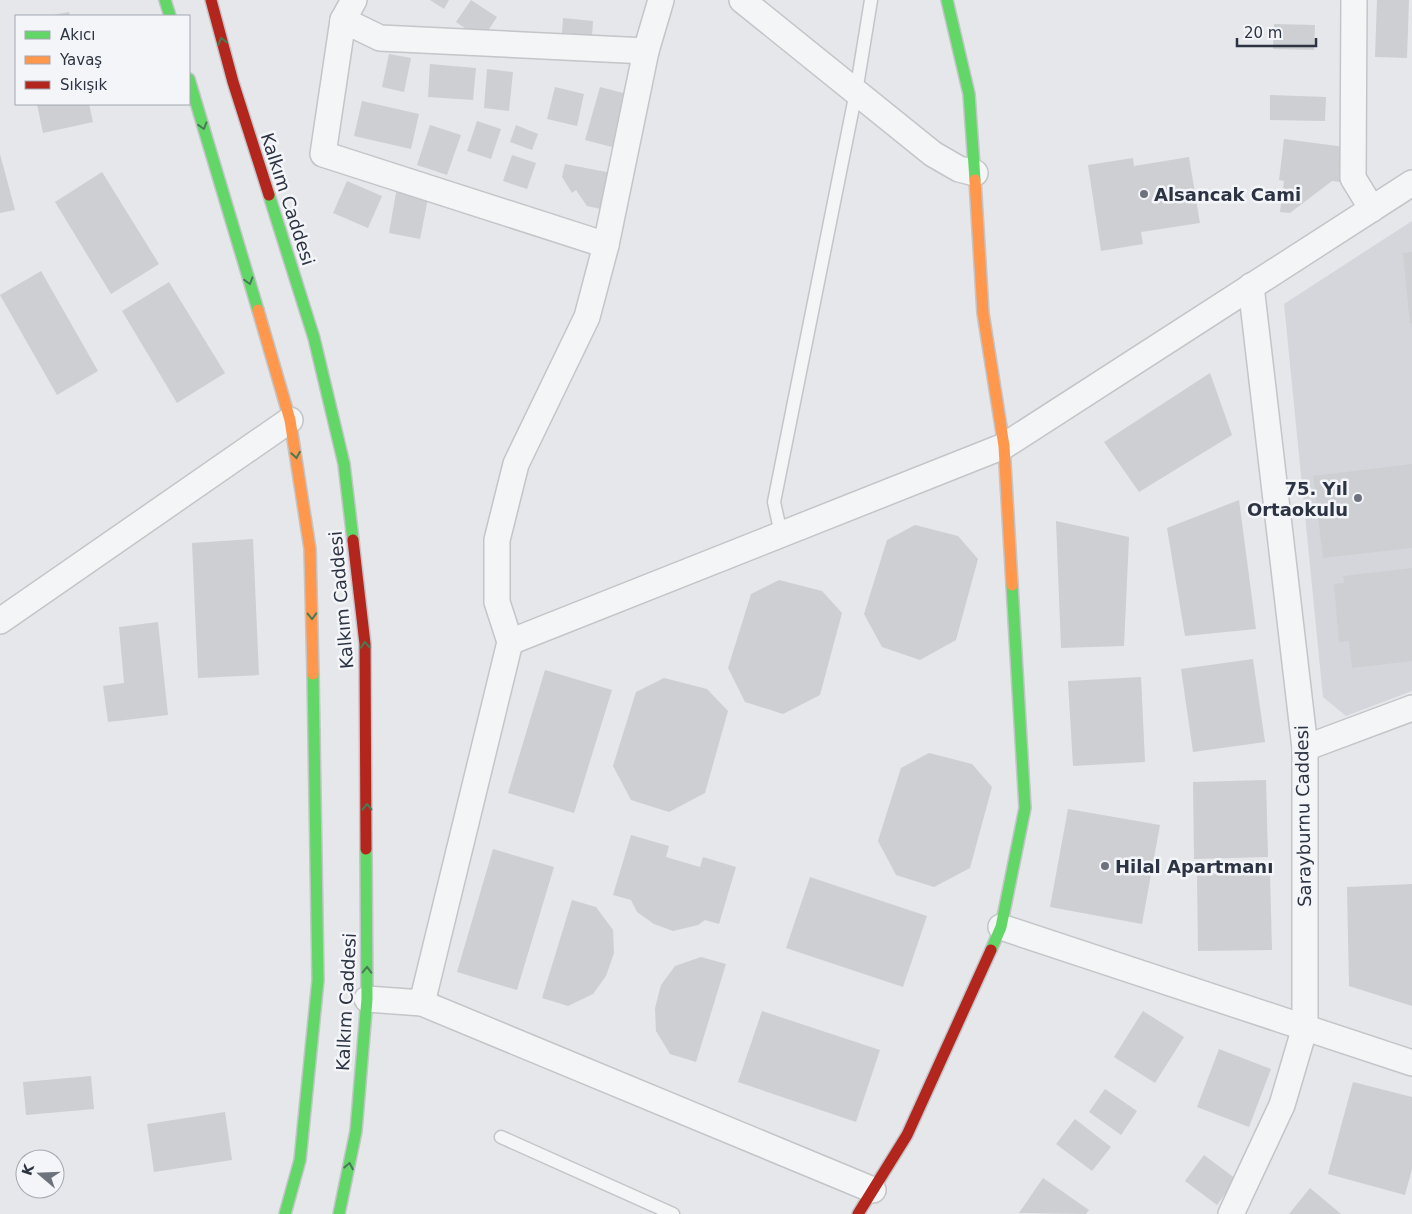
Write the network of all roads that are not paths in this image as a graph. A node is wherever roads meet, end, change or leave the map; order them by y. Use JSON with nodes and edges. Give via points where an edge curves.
{"nodes":[{"id":1,"x":165,"y":0,"type":"edge"},
{"id":2,"x":211,"y":0,"type":"edge"},
{"id":3,"x":661,"y":0,"type":"edge"},
{"id":4,"x":742,"y":0,"type":"edge"},
{"id":5,"x":871,"y":0,"type":"edge"},
{"id":6,"x":947,"y":0,"type":"edge"},
{"id":7,"x":1354,"y":0,"type":"edge"},
{"id":8,"x":348,"y":10,"type":"edge"},
{"id":9,"x":170,"y":15,"type":"edge"},
{"id":10,"x":646,"y":51,"type":"junction"},
{"id":11,"x":190,"y":82,"type":"edge"},
{"id":12,"x":856,"y":92,"type":"junction"},
{"id":13,"x":974,"y":173,"type":"junction"},
{"id":14,"x":1412,"y":182,"type":"edge"},
{"id":15,"x":1372,"y":209,"type":"junction"},
{"id":16,"x":606,"y":245,"type":"junction"},
{"id":17,"x":1251,"y":286,"type":"junction"},
{"id":18,"x":290,"y":420,"type":"junction"},
{"id":19,"x":1004,"y":446,"type":"junction"},
{"id":20,"x":781,"y":534,"type":"junction"},
{"id":21,"x":0,"y":621,"type":"edge"},
{"id":22,"x":510,"y":642,"type":"junction"},
{"id":23,"x":1412,"y":708,"type":"edge"},
{"id":24,"x":1305,"y":748,"type":"junction"},
{"id":25,"x":1001,"y":926,"type":"junction"},
{"id":26,"x":366,"y":999,"type":"junction"},
{"id":27,"x":422,"y":1003,"type":"junction"},
{"id":28,"x":1305,"y":1027,"type":"junction"},
{"id":29,"x":1412,"y":1063,"type":"edge"},
{"id":30,"x":500,"y":1137,"type":"dead end"},
{"id":31,"x":873,"y":1190,"type":"junction"},
{"id":32,"x":667,"y":1213,"type":"edge"},
{"id":33,"x":285,"y":1214,"type":"edge"},
{"id":34,"x":339,"y":1214,"type":"edge"},
{"id":35,"x":858,"y":1214,"type":"edge"},
{"id":36,"x":1231,"y":1214,"type":"edge"}],
"edges":[{"from":1,"to":9,"type":"main road"},
{"from":26,"to":2,"type":"main road","name":"Kalkım Caddesi","one_way":true,"via":[[365,644],[344,464],[314,338],[232,82]]},
{"from":3,"to":10,"type":"street"},
{"from":4,"to":12,"type":"street"},
{"from":5,"to":12,"type":"lane"},
{"from":6,"to":13,"type":"main road","via":[[969,94]]},
{"from":7,"to":15,"type":"street","via":[[1353,178]]},
{"from":8,"to":10,"type":"street","via":[[380,38]]},
{"from":8,"to":16,"type":"street","via":[[323,154]]},
{"from":10,"to":16,"type":"street"},
{"from":11,"to":18,"type":"main road","name":"Kalkım Caddesi","one_way":true},
{"from":12,"to":13,"type":"street","via":[[933,154],[959,169]]},
{"from":12,"to":20,"type":"lane","via":[[774,502]]},
{"from":13,"to":19,"type":"main road","via":[[984,313]]},
{"from":14,"to":15,"type":"street"},
{"from":15,"to":17,"type":"street"},
{"from":16,"to":22,"type":"street","via":[[587,317],[516,464],[497,540],[497,602]]},
{"from":17,"to":19,"type":"street"},
{"from":17,"to":24,"type":"street","name":"Sarayburnu Caddesi"},
{"from":18,"to":21,"type":"street"},
{"from":18,"to":33,"type":"main road","name":"Kalkım Caddesi","one_way":true,"via":[[310,549],[318,980],[300,1160]]},
{"from":19,"to":20,"type":"street"},
{"from":19,"to":25,"type":"main road","via":[[1025,808]]},
{"from":20,"to":22,"type":"street"},
{"from":22,"to":27,"type":"street"},
{"from":23,"to":24,"type":"street"},
{"from":24,"to":28,"type":"street","name":"Sarayburnu Caddesi"},
{"from":25,"to":28,"type":"street"},
{"from":25,"to":31,"type":"main road","via":[[906,1135]]},
{"from":26,"to":27,"type":"street"},
{"from":34,"to":26,"type":"main road","name":"Kalkım Caddesi","one_way":true,"via":[[356,1131]]},
{"from":27,"to":31,"type":"street"},
{"from":28,"to":29,"type":"street"},
{"from":28,"to":36,"type":"street","name":"Sarayburnu Caddesi","via":[[1282,1105]]},
{"from":30,"to":32,"type":"lane"},
{"from":31,"to":35,"type":"main road"}]}
